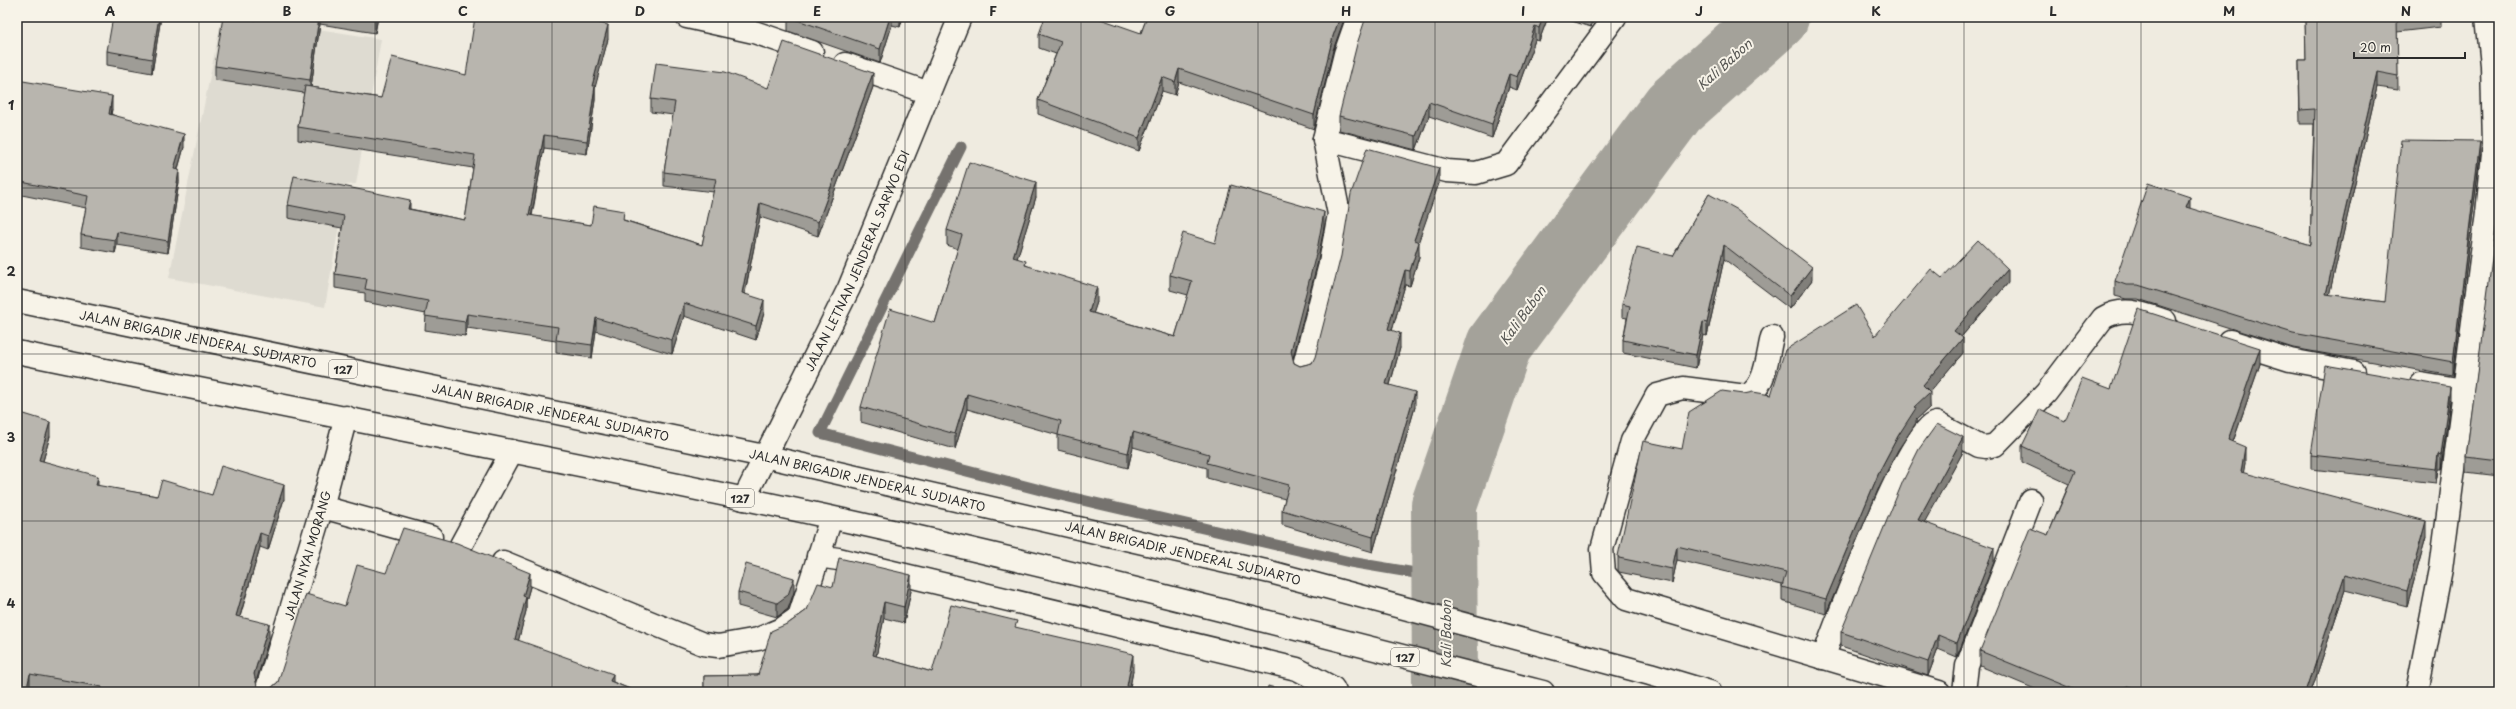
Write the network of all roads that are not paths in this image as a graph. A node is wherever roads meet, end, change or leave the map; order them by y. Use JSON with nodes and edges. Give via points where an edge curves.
{"nodes":[{"id":1,"x":687,"y":17,"type":"edge"},
{"id":2,"x":960,"y":17,"type":"edge"},
{"id":3,"x":1358,"y":17,"type":"edge"},
{"id":4,"x":1615,"y":17,"type":"edge"},
{"id":5,"x":2487,"y":17,"type":"edge"},
{"id":6,"x":929,"y":93,"type":"junction"},
{"id":7,"x":1324,"y":139,"type":"junction"},
{"id":8,"x":2493,"y":214,"type":"edge"},
{"id":9,"x":17,"y":301,"type":"edge"},
{"id":10,"x":2186,"y":327,"type":"edge"},
{"id":11,"x":2208,"y":334,"type":"edge"},
{"id":12,"x":1772,"y":337,"type":"dead end"},
{"id":13,"x":17,"y":352,"type":"edge"},
{"id":14,"x":1303,"y":369,"type":"edge"},
{"id":15,"x":2373,"y":375,"type":"edge"},
{"id":16,"x":2403,"y":380,"type":"edge"},
{"id":17,"x":2464,"y":391,"type":"junction"},
{"id":18,"x":346,"y":417,"type":"junction"},
{"id":19,"x":512,"y":451,"type":"junction"},
{"id":20,"x":764,"y":456,"type":"junction"},
{"id":21,"x":744,"y":499,"type":"junction"},
{"id":22,"x":2031,"y":500,"type":"dead end"},
{"id":23,"x":322,"y":507,"type":"junction"},
{"id":24,"x":831,"y":518,"type":"junction"},
{"id":25,"x":461,"y":545,"type":"junction"},
{"id":26,"x":818,"y":556,"type":"junction"},
{"id":27,"x":1823,"y":658,"type":"junction"},
{"id":28,"x":266,"y":692,"type":"edge"},
{"id":29,"x":1335,"y":692,"type":"edge"},
{"id":30,"x":1542,"y":692,"type":"edge"},
{"id":31,"x":1710,"y":692,"type":"edge"},
{"id":32,"x":1939,"y":692,"type":"edge"},
{"id":33,"x":1964,"y":692,"type":"edge"},
{"id":34,"x":2417,"y":692,"type":"edge"}],
"edges":[{"from":1,"to":6,"type":"street","via":[[754,32]]},
{"from":2,"to":6,"type":"street","name":"JALAN LETNAN JENDERAL SARWO EDI"},
{"from":3,"to":7,"type":"street","via":[[1345,54]]},
{"from":4,"to":7,"type":"street","via":[[1506,164],[1476,173],[1447,171]]},
{"from":5,"to":8,"type":"street","via":[[2492,65]]},
{"from":6,"to":20,"type":"street","name":"JALAN LETNAN JENDERAL SARWO EDI","via":[[849,288]]},
{"from":7,"to":14,"type":"street","via":[[1339,214],[1329,268]]},
{"from":8,"to":17,"type":"street"},
{"from":9,"to":20,"type":"street","name":"JALAN BRIGADIR JENDERAL SUDIARTO","number":"127"},
{"from":10,"to":27,"type":"street","via":[[2134,311],[2110,314],[2099,322],[2046,392],[1996,445],[1979,446],[1936,423],[1927,427],[1909,456],[1869,537]]},
{"from":11,"to":15,"type":"street","via":[[2290,360]]},
{"from":12,"to":27,"type":"street","via":[[1760,383],[1754,393],[1746,396],[1683,388],[1657,395],[1632,441],[1602,549],[1604,572],[1626,599]]},
{"from":13,"to":18,"type":"street","number":"127"},
{"from":16,"to":17,"type":"street"},
{"from":17,"to":34,"type":"street","via":[[2441,569]]},
{"from":18,"to":19,"type":"street","number":"127"},
{"from":18,"to":23,"type":"street","name":"JALAN NYAI MORANG"},
{"from":19,"to":21,"type":"street","number":"127"},
{"from":19,"to":25,"type":"street"},
{"from":20,"to":21,"type":"street","name":"JALAN LETNAN JENDERAL SARWO EDI"},
{"from":20,"to":31,"type":"street","name":"JALAN BRIGADIR JENDERAL SUDIARTO","number":"127","via":[[1270,572]]},
{"from":21,"to":24,"type":"street","number":"127"},
{"from":22,"to":33,"type":"street","via":[[1967,666]]},
{"from":23,"to":25,"type":"street"},
{"from":23,"to":28,"type":"street","name":"JALAN NYAI MORANG"},
{"from":24,"to":26,"type":"street"},
{"from":24,"to":30,"type":"street","number":"127","via":[[1266,621]]},
{"from":25,"to":26,"type":"street","via":[[703,644],[718,646],[758,639],[799,617]]},
{"from":26,"to":29,"type":"street","via":[[1297,669],[1333,688]]},
{"from":27,"to":32,"type":"street"}]}
